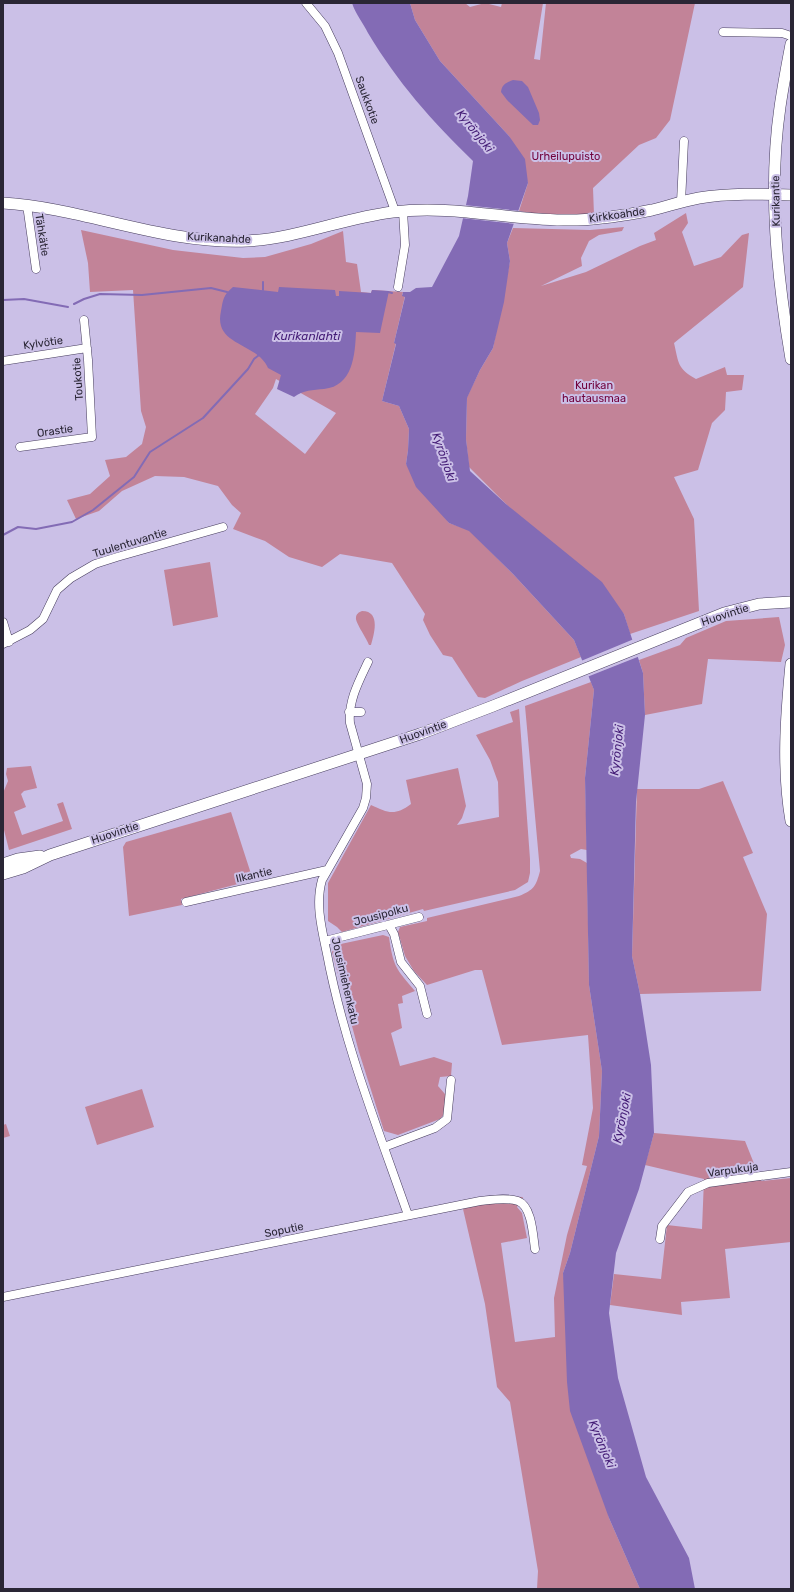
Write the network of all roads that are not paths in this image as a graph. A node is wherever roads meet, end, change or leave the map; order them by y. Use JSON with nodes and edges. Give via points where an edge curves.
{"nodes":[{"id":1,"x":306,"y":3,"type":"edge"},
{"id":2,"x":723,"y":32,"type":"dead end"},
{"id":3,"x":791,"y":36,"type":"edge"},
{"id":4,"x":791,"y":44,"type":"edge"},
{"id":5,"x":684,"y":141,"type":"dead end"},
{"id":6,"x":774,"y":195,"type":"junction"},
{"id":7,"x":791,"y":195,"type":"edge"},
{"id":8,"x":681,"y":202,"type":"junction"},
{"id":9,"x":3,"y":203,"type":"edge"},
{"id":10,"x":27,"y":204,"type":"junction"},
{"id":11,"x":459,"y":210,"type":"joint"},
{"id":12,"x":399,"y":211,"type":"junction"},
{"id":13,"x":36,"y":269,"type":"dead end"},
{"id":14,"x":398,"y":287,"type":"dead end"},
{"id":15,"x":84,"y":320,"type":"dead end"},
{"id":16,"x":86,"y":348,"type":"junction"},
{"id":17,"x":791,"y":359,"type":"edge"},
{"id":18,"x":3,"y":360,"type":"edge"},
{"id":19,"x":92,"y":437,"type":"joint"},
{"id":20,"x":20,"y":447,"type":"dead end"},
{"id":21,"x":223,"y":527,"type":"dead end"},
{"id":22,"x":791,"y":602,"type":"edge"},
{"id":23,"x":3,"y":622,"type":"edge"},
{"id":24,"x":6,"y":643,"type":"edge"},
{"id":25,"x":368,"y":662,"type":"dead end"},
{"id":26,"x":791,"y":664,"type":"edge"},
{"id":27,"x":349,"y":712,"type":"junction"},
{"id":28,"x":362,"y":712,"type":"dead end"},
{"id":29,"x":788,"y":750,"type":"edge"},
{"id":30,"x":359,"y":754,"type":"junction"},
{"id":31,"x":791,"y":821,"type":"edge"},
{"id":32,"x":50,"y":855,"type":"junction"},
{"id":33,"x":3,"y":864,"type":"edge"},
{"id":34,"x":327,"y":870,"type":"junction"},
{"id":35,"x":3,"y":874,"type":"edge"},
{"id":36,"x":186,"y":902,"type":"dead end"},
{"id":37,"x":419,"y":916,"type":"dead end"},
{"id":38,"x":389,"y":925,"type":"junction"},
{"id":39,"x":325,"y":942,"type":"junction"},
{"id":40,"x":427,"y":1014,"type":"dead end"},
{"id":41,"x":451,"y":1080,"type":"dead end"},
{"id":42,"x":384,"y":1147,"type":"junction"},
{"id":43,"x":791,"y":1172,"type":"edge"},
{"id":44,"x":408,"y":1215,"type":"junction"},
{"id":45,"x":660,"y":1239,"type":"dead end"},
{"id":46,"x":535,"y":1249,"type":"dead end"},
{"id":47,"x":3,"y":1297,"type":"edge"}],
"edges":[{"from":1,"to":12,"type":"street","name":"Saukkotie","via":[[325,26],[338,53]]},
{"from":2,"to":3,"type":"street"},
{"from":4,"to":6,"type":"main road","name":"Kurikantie","via":[[779,114]]},
{"from":5,"to":8,"type":"street"},
{"from":6,"to":7,"type":"main road","name":"Kirkkoahde"},
{"from":6,"to":8,"type":"main road","name":"Kirkkoahde","via":[[734,194]]},
{"from":6,"to":17,"type":"main road","name":"Kurikantie","via":[[781,304]]},
{"from":8,"to":11,"type":"main road","name":"Kirkkoahde","via":[[627,215],[574,220]]},
{"from":9,"to":10,"type":"main road","name":"Kurikanahde"},
{"from":10,"to":12,"type":"main road","name":"Kurikanahde","via":[[159,233],[246,241],[270,239],[371,215]]},
{"from":10,"to":13,"type":"street","name":"Tähkätie"},
{"from":11,"to":12,"type":"main road","name":"Kurikanahde"},
{"from":12,"to":14,"type":"street","name":"Saukkotie","via":[[405,245]]},
{"from":15,"to":16,"type":"street","name":"Toukotie"},
{"from":16,"to":18,"type":"street","name":"Kylvötie"},
{"from":16,"to":19,"type":"street","name":"Toukotie"},
{"from":19,"to":20,"type":"street","name":"Orastie"},
{"from":21,"to":24,"type":"street","name":"Tuulentuvantie","via":[[95,564],[57,590],[43,619],[30,630]]},
{"from":22,"to":30,"type":"main road","name":"Huovintie","via":[[759,604],[724,613],[493,706]]},
{"from":23,"to":24,"type":"street"},
{"from":25,"to":27,"type":"street"},
{"from":26,"to":29,"type":"main road","via":[[787,703]]},
{"from":27,"to":28,"type":"street"},
{"from":27,"to":30,"type":"street","name":"Jousimiehenkatu"},
{"from":29,"to":31,"type":"main road","via":[[787,792]]},
{"from":30,"to":32,"type":"main road","name":"Huovintie"},
{"from":30,"to":34,"type":"street","name":"Jousimiehenkatu","via":[[367,784],[366,798]]},
{"from":32,"to":33,"type":"main road","name":"Huovintie","via":[[18,859]]},
{"from":32,"to":35,"type":"main road","name":"Huovintie"},
{"from":34,"to":36,"type":"street","name":"Ilkantie"},
{"from":34,"to":39,"type":"street","name":"Jousimiehenkatu","via":[[319,891],[319,912]]},
{"from":37,"to":38,"type":"street","name":"Jousipolku"},
{"from":38,"to":39,"type":"street","name":"Jousipolku"},
{"from":38,"to":40,"type":"street","via":[[402,962],[420,986]]},
{"from":39,"to":42,"type":"street","name":"Jousimiehenkatu","via":[[347,1040]]},
{"from":41,"to":42,"type":"street","via":[[447,1119],[435,1128]]},
{"from":42,"to":44,"type":"street","name":"Jousimiehenkatu"},
{"from":43,"to":45,"type":"street","name":"Varpukuja","via":[[708,1183],[688,1192],[662,1226]]},
{"from":44,"to":46,"type":"street","name":"Soputie","via":[[480,1201],[517,1201],[527,1209]]},
{"from":44,"to":47,"type":"street","name":"Soputie"}]}
